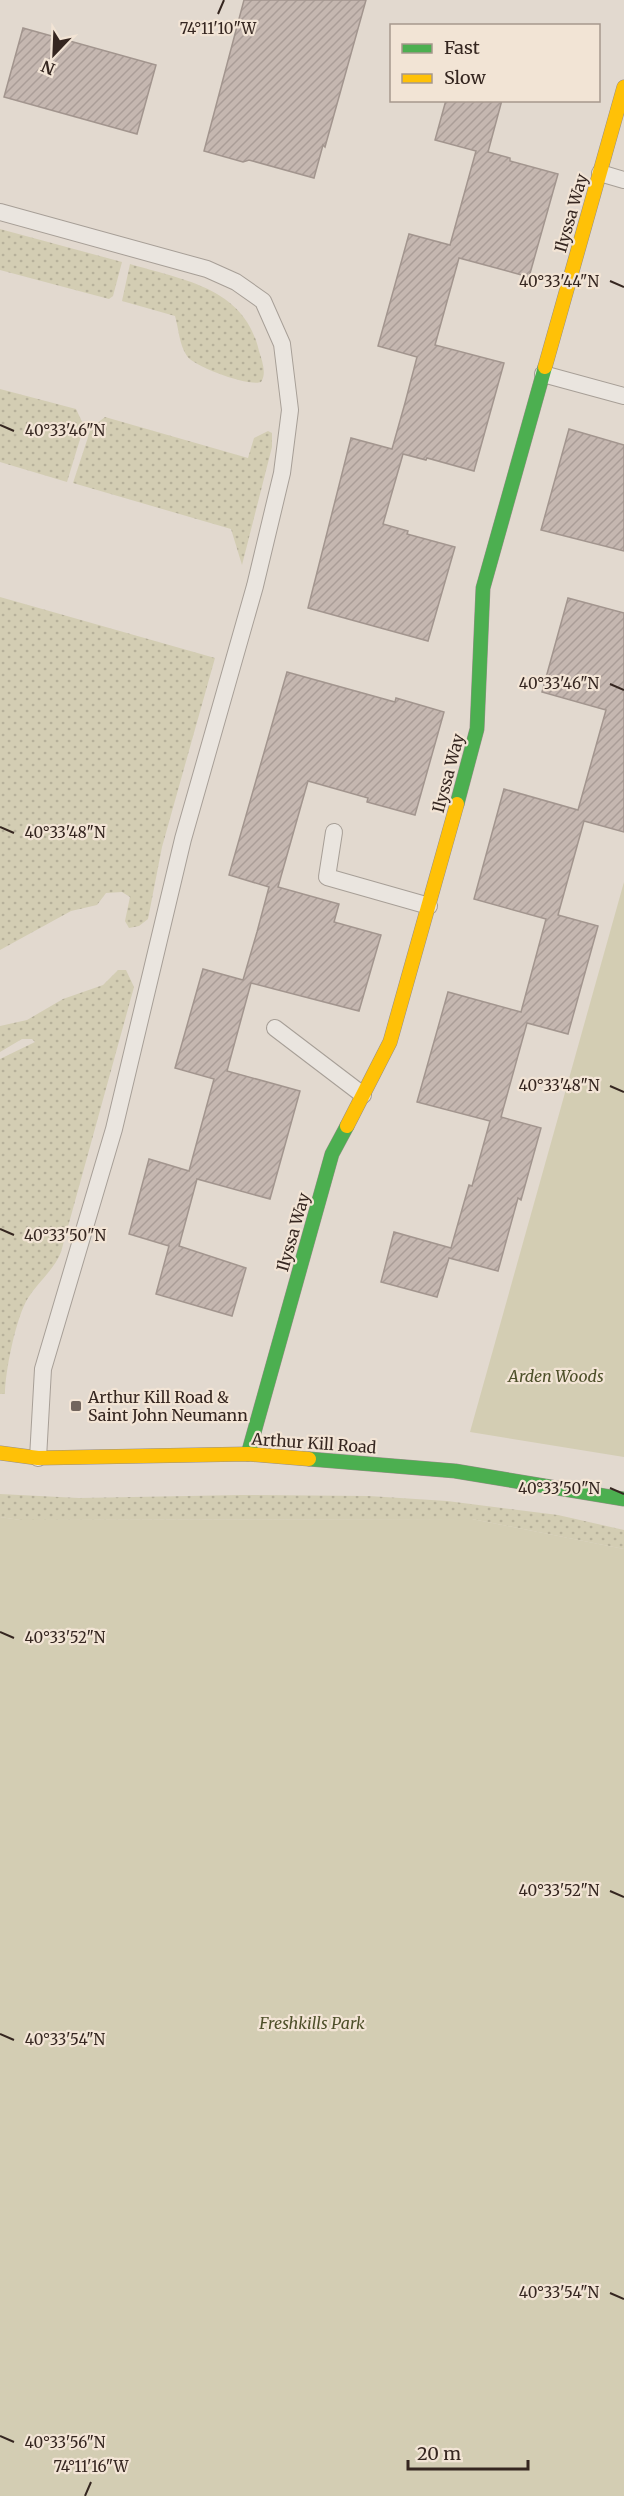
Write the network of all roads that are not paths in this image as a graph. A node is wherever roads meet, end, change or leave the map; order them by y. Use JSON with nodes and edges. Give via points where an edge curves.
{"nodes":[{"id":1,"x":624,"y":87,"type":"edge"},
{"id":2,"x":600,"y":173,"type":"junction"},
{"id":3,"x":624,"y":180,"type":"edge"},
{"id":4,"x":0,"y":212,"type":"edge"},
{"id":5,"x":543,"y":374,"type":"junction"},
{"id":6,"x":624,"y":396,"type":"edge"},
{"id":7,"x":334,"y":832,"type":"dead end"},
{"id":8,"x":429,"y":906,"type":"junction"},
{"id":9,"x":275,"y":1028,"type":"dead end"},
{"id":10,"x":363,"y":1095,"type":"junction"},
{"id":11,"x":0,"y":1453,"type":"edge"},
{"id":12,"x":248,"y":1454,"type":"junction"},
{"id":13,"x":38,"y":1458,"type":"junction"},
{"id":14,"x":624,"y":1499,"type":"edge"}],
"edges":[{"from":1,"to":2,"type":"street","name":"Ilyssa Way"},
{"from":2,"to":3,"type":"lane"},
{"from":2,"to":5,"type":"street","name":"Ilyssa Way"},
{"from":4,"to":13,"type":"lane","via":[[207,269],[236,282],[263,301],[274,323],[282,344],[290,410],[282,474],[255,586],[183,839],[114,1129],[43,1369]]},
{"from":5,"to":6,"type":"lane"},
{"from":5,"to":8,"type":"street","name":"Ilyssa Way","via":[[483,588],[477,729]]},
{"from":7,"to":8,"type":"lane","via":[[327,877]]},
{"from":8,"to":10,"type":"street","name":"Ilyssa Way","via":[[390,1042]]},
{"from":9,"to":10,"type":"lane"},
{"from":10,"to":12,"type":"street","name":"Ilyssa Way","via":[[332,1155]]},
{"from":11,"to":13,"type":"street","name":"Arthur Kill Road"},
{"from":12,"to":13,"type":"street","name":"Arthur Kill Road"},
{"from":12,"to":14,"type":"street","name":"Arthur Kill Road","via":[[455,1471]]}]}
